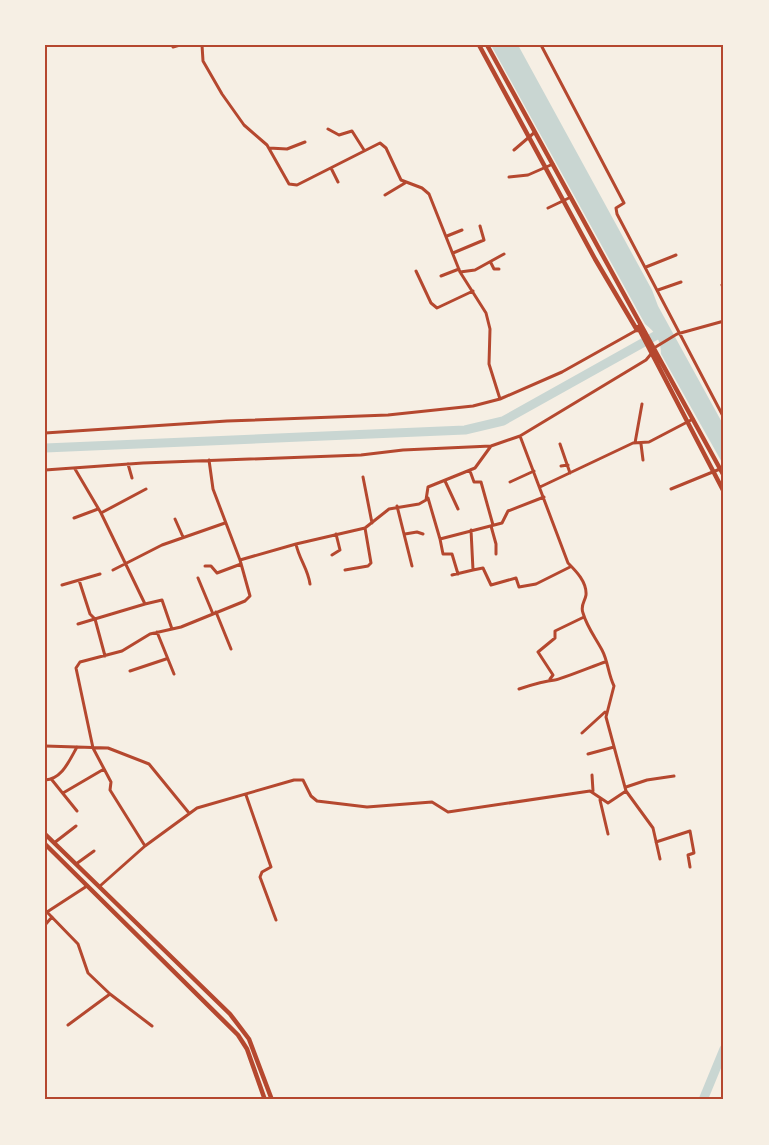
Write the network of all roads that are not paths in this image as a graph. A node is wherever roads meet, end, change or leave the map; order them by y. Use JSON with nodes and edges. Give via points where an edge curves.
{"nodes":[{"id":1,"x":180,"y":45,"type":"edge"},
{"id":2,"x":202,"y":45,"type":"edge"},
{"id":3,"x":479,"y":45,"type":"edge"},
{"id":4,"x":487,"y":45,"type":"edge"},
{"id":5,"x":541,"y":45,"type":"edge"},
{"id":6,"x":173,"y":47,"type":"dead end"},
{"id":7,"x":328,"y":129,"type":"dead end"},
{"id":8,"x":535,"y":132,"type":"junction"},
{"id":9,"x":528,"y":138,"type":"junction"},
{"id":10,"x":305,"y":142,"type":"dead end"},
{"id":11,"x":269,"y":148,"type":"junction"},
{"id":12,"x":364,"y":150,"type":"junction"},
{"id":13,"x":514,"y":150,"type":"dead end"},
{"id":14,"x":553,"y":164,"type":"junction"},
{"id":15,"x":331,"y":168,"type":"junction"},
{"id":16,"x":545,"y":168,"type":"junction"},
{"id":17,"x":509,"y":177,"type":"dead end"},
{"id":18,"x":338,"y":182,"type":"dead end"},
{"id":19,"x":405,"y":183,"type":"junction"},
{"id":20,"x":385,"y":195,"type":"dead end"},
{"id":21,"x":571,"y":197,"type":"junction"},
{"id":22,"x":564,"y":202,"type":"junction"},
{"id":23,"x":548,"y":208,"type":"dead end"},
{"id":24,"x":480,"y":226,"type":"dead end"},
{"id":25,"x":462,"y":230,"type":"dead end"},
{"id":26,"x":447,"y":236,"type":"junction"},
{"id":27,"x":453,"y":253,"type":"junction"},
{"id":28,"x":504,"y":254,"type":"dead end"},
{"id":29,"x":676,"y":255,"type":"dead end"},
{"id":30,"x":490,"y":263,"type":"junction"},
{"id":31,"x":645,"y":267,"type":"junction"},
{"id":32,"x":499,"y":269,"type":"dead end"},
{"id":33,"x":459,"y":271,"type":"junction"},
{"id":34,"x":416,"y":272,"type":"dead end"},
{"id":35,"x":441,"y":276,"type":"dead end"},
{"id":36,"x":681,"y":282,"type":"dead end"},
{"id":37,"x":722,"y":285,"type":"dead end"},
{"id":38,"x":658,"y":290,"type":"junction"},
{"id":39,"x":724,"y":290,"type":"edge"},
{"id":40,"x":473,"y":291,"type":"junction"},
{"id":41,"x":625,"y":297,"type":"junction"},
{"id":42,"x":618,"y":301,"type":"junction"},
{"id":43,"x":724,"y":321,"type":"edge"},
{"id":44,"x":642,"y":325,"type":"junction"},
{"id":45,"x":638,"y":332,"type":"junction"},
{"id":46,"x":682,"y":334,"type":"junction"},
{"id":47,"x":652,"y":350,"type":"junction"},
{"id":48,"x":500,"y":399,"type":"junction"},
{"id":49,"x":642,"y":404,"type":"dead end"},
{"id":50,"x":724,"y":418,"type":"edge"},
{"id":51,"x":693,"y":419,"type":"junction"},
{"id":52,"x":688,"y":423,"type":"junction"},
{"id":53,"x":45,"y":434,"type":"edge"},
{"id":54,"x":520,"y":436,"type":"junction"},
{"id":55,"x":635,"y":443,"type":"junction"},
{"id":56,"x":560,"y":444,"type":"dead end"},
{"id":57,"x":641,"y":444,"type":"junction"},
{"id":58,"x":490,"y":446,"type":"junction"},
{"id":59,"x":209,"y":460,"type":"junction"},
{"id":60,"x":643,"y":460,"type":"dead end"},
{"id":61,"x":128,"y":464,"type":"junction"},
{"id":62,"x":567,"y":465,"type":"junction"},
{"id":63,"x":561,"y":466,"type":"dead end"},
{"id":64,"x":75,"y":469,"type":"junction"},
{"id":65,"x":720,"y":469,"type":"junction"},
{"id":66,"x":45,"y":470,"type":"edge"},
{"id":67,"x":470,"y":471,"type":"junction"},
{"id":68,"x":534,"y":471,"type":"junction"},
{"id":69,"x":712,"y":471,"type":"junction"},
{"id":70,"x":570,"y":473,"type":"junction"},
{"id":71,"x":724,"y":476,"type":"edge"},
{"id":72,"x":363,"y":477,"type":"dead end"},
{"id":73,"x":132,"y":478,"type":"dead end"},
{"id":74,"x":445,"y":481,"type":"junction"},
{"id":75,"x":510,"y":482,"type":"dead end"},
{"id":76,"x":540,"y":487,"type":"junction"},
{"id":77,"x":146,"y":489,"type":"dead end"},
{"id":78,"x":671,"y":489,"type":"dead end"},
{"id":79,"x":724,"y":492,"type":"edge"},
{"id":80,"x":427,"y":497,"type":"junction"},
{"id":81,"x":544,"y":497,"type":"junction"},
{"id":82,"x":397,"y":506,"type":"junction"},
{"id":83,"x":458,"y":509,"type":"dead end"},
{"id":84,"x":99,"y":511,"type":"junction"},
{"id":85,"x":74,"y":518,"type":"dead end"},
{"id":86,"x":175,"y":519,"type":"dead end"},
{"id":87,"x":225,"y":523,"type":"junction"},
{"id":88,"x":372,"y":523,"type":"junction"},
{"id":89,"x":492,"y":526,"type":"junction"},
{"id":90,"x":365,"y":528,"type":"junction"},
{"id":91,"x":471,"y":530,"type":"junction"},
{"id":92,"x":336,"y":534,"type":"junction"},
{"id":93,"x":405,"y":534,"type":"junction"},
{"id":94,"x":423,"y":534,"type":"dead end"},
{"id":95,"x":183,"y":537,"type":"junction"},
{"id":96,"x":440,"y":539,"type":"junction"},
{"id":97,"x":296,"y":544,"type":"junction"},
{"id":98,"x":496,"y":554,"type":"dead end"},
{"id":99,"x":332,"y":555,"type":"dead end"},
{"id":100,"x":240,"y":562,"type":"junction"},
{"id":101,"x":125,"y":563,"type":"junction"},
{"id":102,"x":205,"y":566,"type":"dead end"},
{"id":103,"x":412,"y":566,"type":"dead end"},
{"id":104,"x":571,"y":566,"type":"junction"},
{"id":105,"x":113,"y":570,"type":"dead end"},
{"id":106,"x":345,"y":570,"type":"dead end"},
{"id":107,"x":473,"y":570,"type":"junction"},
{"id":108,"x":100,"y":574,"type":"dead end"},
{"id":109,"x":458,"y":574,"type":"junction"},
{"id":110,"x":452,"y":575,"type":"dead end"},
{"id":111,"x":198,"y":578,"type":"dead end"},
{"id":112,"x":79,"y":580,"type":"junction"},
{"id":113,"x":310,"y":584,"type":"dead end"},
{"id":114,"x":62,"y":585,"type":"dead end"},
{"id":115,"x":145,"y":604,"type":"junction"},
{"id":116,"x":214,"y":614,"type":"junction"},
{"id":117,"x":584,"y":617,"type":"junction"},
{"id":118,"x":95,"y":619,"type":"junction"},
{"id":119,"x":78,"y":624,"type":"dead end"},
{"id":120,"x":172,"y":629,"type":"junction"},
{"id":121,"x":157,"y":632,"type":"junction"},
{"id":122,"x":231,"y":649,"type":"dead end"},
{"id":123,"x":105,"y":656,"type":"junction"},
{"id":124,"x":166,"y":659,"type":"junction"},
{"id":125,"x":605,"y":662,"type":"junction"},
{"id":126,"x":130,"y":671,"type":"dead end"},
{"id":127,"x":174,"y":674,"type":"dead end"},
{"id":128,"x":550,"y":679,"type":"junction"},
{"id":129,"x":519,"y":689,"type":"dead end"},
{"id":130,"x":607,"y":711,"type":"junction"},
{"id":131,"x":582,"y":733,"type":"dead end"},
{"id":132,"x":45,"y":746,"type":"edge"},
{"id":133,"x":77,"y":747,"type":"junction"},
{"id":134,"x":614,"y":747,"type":"junction"},
{"id":135,"x":93,"y":748,"type":"junction"},
{"id":136,"x":588,"y":754,"type":"dead end"},
{"id":137,"x":104,"y":769,"type":"junction"},
{"id":138,"x":592,"y":775,"type":"dead end"},
{"id":139,"x":674,"y":776,"type":"dead end"},
{"id":140,"x":52,"y":779,"type":"junction"},
{"id":141,"x":45,"y":780,"type":"edge"},
{"id":142,"x":626,"y":789,"type":"junction"},
{"id":143,"x":593,"y":791,"type":"junction"},
{"id":144,"x":63,"y":793,"type":"junction"},
{"id":145,"x":246,"y":795,"type":"junction"},
{"id":146,"x":599,"y":798,"type":"junction"},
{"id":147,"x":77,"y":811,"type":"dead end"},
{"id":148,"x":189,"y":813,"type":"junction"},
{"id":149,"x":76,"y":826,"type":"dead end"},
{"id":150,"x":45,"y":834,"type":"edge"},
{"id":151,"x":608,"y":834,"type":"dead end"},
{"id":152,"x":657,"y":842,"type":"junction"},
{"id":153,"x":54,"y":843,"type":"junction"},
{"id":154,"x":45,"y":844,"type":"edge"},
{"id":155,"x":145,"y":846,"type":"junction"},
{"id":156,"x":94,"y":851,"type":"dead end"},
{"id":157,"x":660,"y":859,"type":"dead end"},
{"id":158,"x":76,"y":864,"type":"junction"},
{"id":159,"x":690,"y":867,"type":"dead end"},
{"id":160,"x":88,"y":885,"type":"junction"},
{"id":161,"x":100,"y":886,"type":"junction"},
{"id":162,"x":94,"y":891,"type":"junction"},
{"id":163,"x":46,"y":911,"type":"edge"},
{"id":164,"x":52,"y":917,"type":"junction"},
{"id":165,"x":276,"y":920,"type":"dead end"},
{"id":166,"x":45,"y":925,"type":"edge"},
{"id":167,"x":110,"y":994,"type":"junction"},
{"id":168,"x":68,"y":1024,"type":"dead end"},
{"id":169,"x":152,"y":1026,"type":"dead end"},
{"id":170,"x":265,"y":1100,"type":"edge"},
{"id":171,"x":272,"y":1100,"type":"edge"}],
"edges":[{"from":1,"to":6,"type":"street"},
{"from":2,"to":11,"type":"street","via":[[203,61],[222,94],[244,125]]},
{"from":3,"to":9,"type":"main road"},
{"from":4,"to":8,"type":"main road"},
{"from":5,"to":31,"type":"street","via":[[624,203],[616,208],[617,214]]},
{"from":7,"to":12,"type":"street","via":[[339,135],[352,131]]},
{"from":8,"to":9,"type":"street"},
{"from":8,"to":14,"type":"main road"},
{"from":9,"to":13,"type":"street"},
{"from":9,"to":16,"type":"main road"},
{"from":10,"to":11,"type":"street","via":[[287,149]]},
{"from":11,"to":15,"type":"street","via":[[292,185]]},
{"from":12,"to":15,"type":"street"},
{"from":12,"to":19,"type":"street","via":[[377,144],[384,146]]},
{"from":14,"to":16,"type":"street"},
{"from":14,"to":21,"type":"main road"},
{"from":15,"to":18,"type":"street"},
{"from":16,"to":17,"type":"street","via":[[523,177]]},
{"from":16,"to":22,"type":"main road"},
{"from":19,"to":20,"type":"street"},
{"from":19,"to":26,"type":"street","via":[[429,194]]},
{"from":21,"to":22,"type":"street"},
{"from":21,"to":41,"type":"main road"},
{"from":22,"to":23,"type":"street"},
{"from":22,"to":42,"type":"main road"},
{"from":24,"to":27,"type":"street","via":[[484,240]]},
{"from":25,"to":26,"type":"street"},
{"from":26,"to":27,"type":"street"},
{"from":27,"to":33,"type":"street"},
{"from":28,"to":30,"type":"street"},
{"from":29,"to":31,"type":"street"},
{"from":30,"to":32,"type":"street"},
{"from":30,"to":33,"type":"street"},
{"from":31,"to":38,"type":"street"},
{"from":33,"to":35,"type":"street"},
{"from":33,"to":40,"type":"street"},
{"from":34,"to":40,"type":"street","via":[[437,308]]},
{"from":36,"to":38,"type":"street"},
{"from":37,"to":39,"type":"street"},
{"from":38,"to":46,"type":"street"},
{"from":40,"to":48,"type":"street","via":[[488,320],[489,364]]},
{"from":41,"to":42,"type":"main road"},
{"from":41,"to":44,"type":"main road"},
{"from":42,"to":45,"type":"main road"},
{"from":43,"to":46,"type":"street"},
{"from":44,"to":45,"type":"main road"},
{"from":44,"to":47,"type":"main road"},
{"from":45,"to":47,"type":"main road"},
{"from":45,"to":48,"type":"street"},
{"from":46,"to":47,"type":"street"},
{"from":46,"to":50,"type":"street"},
{"from":47,"to":51,"type":"main road"},
{"from":47,"to":52,"type":"main road"},
{"from":47,"to":54,"type":"street"},
{"from":48,"to":53,"type":"street","via":[[466,407],[388,415]]},
{"from":49,"to":55,"type":"street"},
{"from":51,"to":52,"type":"street"},
{"from":51,"to":65,"type":"main road"},
{"from":52,"to":57,"type":"street"},
{"from":52,"to":69,"type":"main road"},
{"from":54,"to":58,"type":"street"},
{"from":54,"to":68,"type":"street"},
{"from":55,"to":57,"type":"street"},
{"from":55,"to":70,"type":"street"},
{"from":56,"to":62,"type":"street"},
{"from":57,"to":60,"type":"street"},
{"from":58,"to":59,"type":"street"},
{"from":58,"to":67,"type":"street","via":[[479,465]]},
{"from":59,"to":61,"type":"street"},
{"from":59,"to":87,"type":"street","via":[[213,489]]},
{"from":61,"to":64,"type":"street"},
{"from":61,"to":73,"type":"street"},
{"from":62,"to":63,"type":"street"},
{"from":62,"to":70,"type":"street"},
{"from":64,"to":66,"type":"street"},
{"from":64,"to":84,"type":"street"},
{"from":65,"to":69,"type":"street"},
{"from":65,"to":71,"type":"main road"},
{"from":67,"to":74,"type":"street"},
{"from":67,"to":89,"type":"street","via":[[474,482],[481,482]]},
{"from":68,"to":75,"type":"street"},
{"from":68,"to":76,"type":"street"},
{"from":69,"to":78,"type":"street"},
{"from":69,"to":79,"type":"main road"},
{"from":70,"to":76,"type":"street"},
{"from":72,"to":88,"type":"street"},
{"from":74,"to":80,"type":"street","via":[[428,487]]},
{"from":74,"to":83,"type":"street"},
{"from":76,"to":81,"type":"street"},
{"from":77,"to":84,"type":"street"},
{"from":80,"to":82,"type":"street","via":[[419,504]]},
{"from":80,"to":96,"type":"street"},
{"from":81,"to":89,"type":"street","via":[[508,512],[504,522]]},
{"from":81,"to":104,"type":"street"},
{"from":82,"to":88,"type":"street","via":[[385,510]]},
{"from":82,"to":93,"type":"street"},
{"from":84,"to":85,"type":"street"},
{"from":84,"to":101,"type":"street"},
{"from":86,"to":95,"type":"street"},
{"from":87,"to":95,"type":"street"},
{"from":87,"to":100,"type":"street"},
{"from":88,"to":90,"type":"street"},
{"from":89,"to":91,"type":"street"},
{"from":89,"to":98,"type":"street"},
{"from":90,"to":92,"type":"street"},
{"from":90,"to":106,"type":"street","via":[[371,563]]},
{"from":91,"to":96,"type":"street"},
{"from":91,"to":107,"type":"street"},
{"from":92,"to":97,"type":"street"},
{"from":92,"to":99,"type":"street","via":[[340,550]]},
{"from":93,"to":94,"type":"street"},
{"from":93,"to":103,"type":"street"},
{"from":95,"to":101,"type":"street"},
{"from":96,"to":109,"type":"street","via":[[443,554],[452,554]]},
{"from":97,"to":100,"type":"street"},
{"from":97,"to":113,"type":"street"},
{"from":100,"to":102,"type":"street","via":[[217,573],[212,566]]},
{"from":100,"to":116,"type":"street","via":[[249,596]]},
{"from":101,"to":105,"type":"street"},
{"from":101,"to":115,"type":"street"},
{"from":104,"to":107,"type":"street","via":[[536,584],[519,587],[516,578],[491,585],[483,568]]},
{"from":104,"to":117,"type":"street","via":[[579,572],[585,591],[581,607]]},
{"from":107,"to":109,"type":"street"},
{"from":108,"to":112,"type":"street"},
{"from":109,"to":110,"type":"street"},
{"from":111,"to":116,"type":"street"},
{"from":112,"to":114,"type":"street"},
{"from":112,"to":118,"type":"street"},
{"from":115,"to":118,"type":"street"},
{"from":115,"to":120,"type":"street","via":[[162,600]]},
{"from":116,"to":120,"type":"street"},
{"from":116,"to":122,"type":"street"},
{"from":117,"to":125,"type":"street"},
{"from":117,"to":128,"type":"street","via":[[555,631],[555,638],[538,652],[553,675]]},
{"from":118,"to":119,"type":"street"},
{"from":118,"to":123,"type":"street"},
{"from":120,"to":121,"type":"street"},
{"from":121,"to":123,"type":"street"},
{"from":121,"to":124,"type":"street"},
{"from":123,"to":135,"type":"street","via":[[83,661],[76,668]]},
{"from":124,"to":126,"type":"street"},
{"from":124,"to":127,"type":"street"},
{"from":125,"to":128,"type":"street","via":[[557,680]]},
{"from":125,"to":130,"type":"street","via":[[615,689]]},
{"from":128,"to":129,"type":"street"},
{"from":130,"to":131,"type":"street"},
{"from":130,"to":134,"type":"street"},
{"from":132,"to":133,"type":"street"},
{"from":133,"to":135,"type":"street"},
{"from":133,"to":140,"type":"street","via":[[59,775]]},
{"from":134,"to":136,"type":"street"},
{"from":134,"to":142,"type":"street"},
{"from":135,"to":137,"type":"street"},
{"from":135,"to":148,"type":"street","via":[[108,748],[149,764]]},
{"from":137,"to":144,"type":"street"},
{"from":137,"to":155,"type":"street","via":[[114,796]]},
{"from":138,"to":143,"type":"street"},
{"from":139,"to":142,"type":"street","via":[[647,780]]},
{"from":140,"to":141,"type":"street"},
{"from":140,"to":144,"type":"street"},
{"from":142,"to":146,"type":"street","via":[[608,803]]},
{"from":142,"to":152,"type":"street","via":[[648,819]]},
{"from":143,"to":145,"type":"street","via":[[448,812],[432,802],[367,807],[317,801],[301,779]]},
{"from":143,"to":146,"type":"street"},
{"from":144,"to":147,"type":"street"},
{"from":145,"to":148,"type":"street"},
{"from":145,"to":165,"type":"street","via":[[271,867],[260,877]]},
{"from":146,"to":151,"type":"street"},
{"from":148,"to":155,"type":"street"},
{"from":149,"to":153,"type":"street"},
{"from":150,"to":153,"type":"main road"},
{"from":152,"to":157,"type":"street"},
{"from":152,"to":159,"type":"street","via":[[690,831],[694,853],[688,855]]},
{"from":153,"to":158,"type":"main road"},
{"from":154,"to":160,"type":"main road"},
{"from":155,"to":161,"type":"street"},
{"from":156,"to":158,"type":"street"},
{"from":158,"to":161,"type":"main road"},
{"from":160,"to":162,"type":"main road"},
{"from":160,"to":163,"type":"street"},
{"from":161,"to":162,"type":"main road"},
{"from":161,"to":171,"type":"main road","via":[[240,1026],[255,1051]]},
{"from":162,"to":170,"type":"main road","via":[[238,1035]]},
{"from":163,"to":164,"type":"street"},
{"from":164,"to":166,"type":"street"},
{"from":164,"to":167,"type":"street","via":[[78,944],[88,973]]},
{"from":167,"to":168,"type":"street"},
{"from":167,"to":169,"type":"street"}]}
